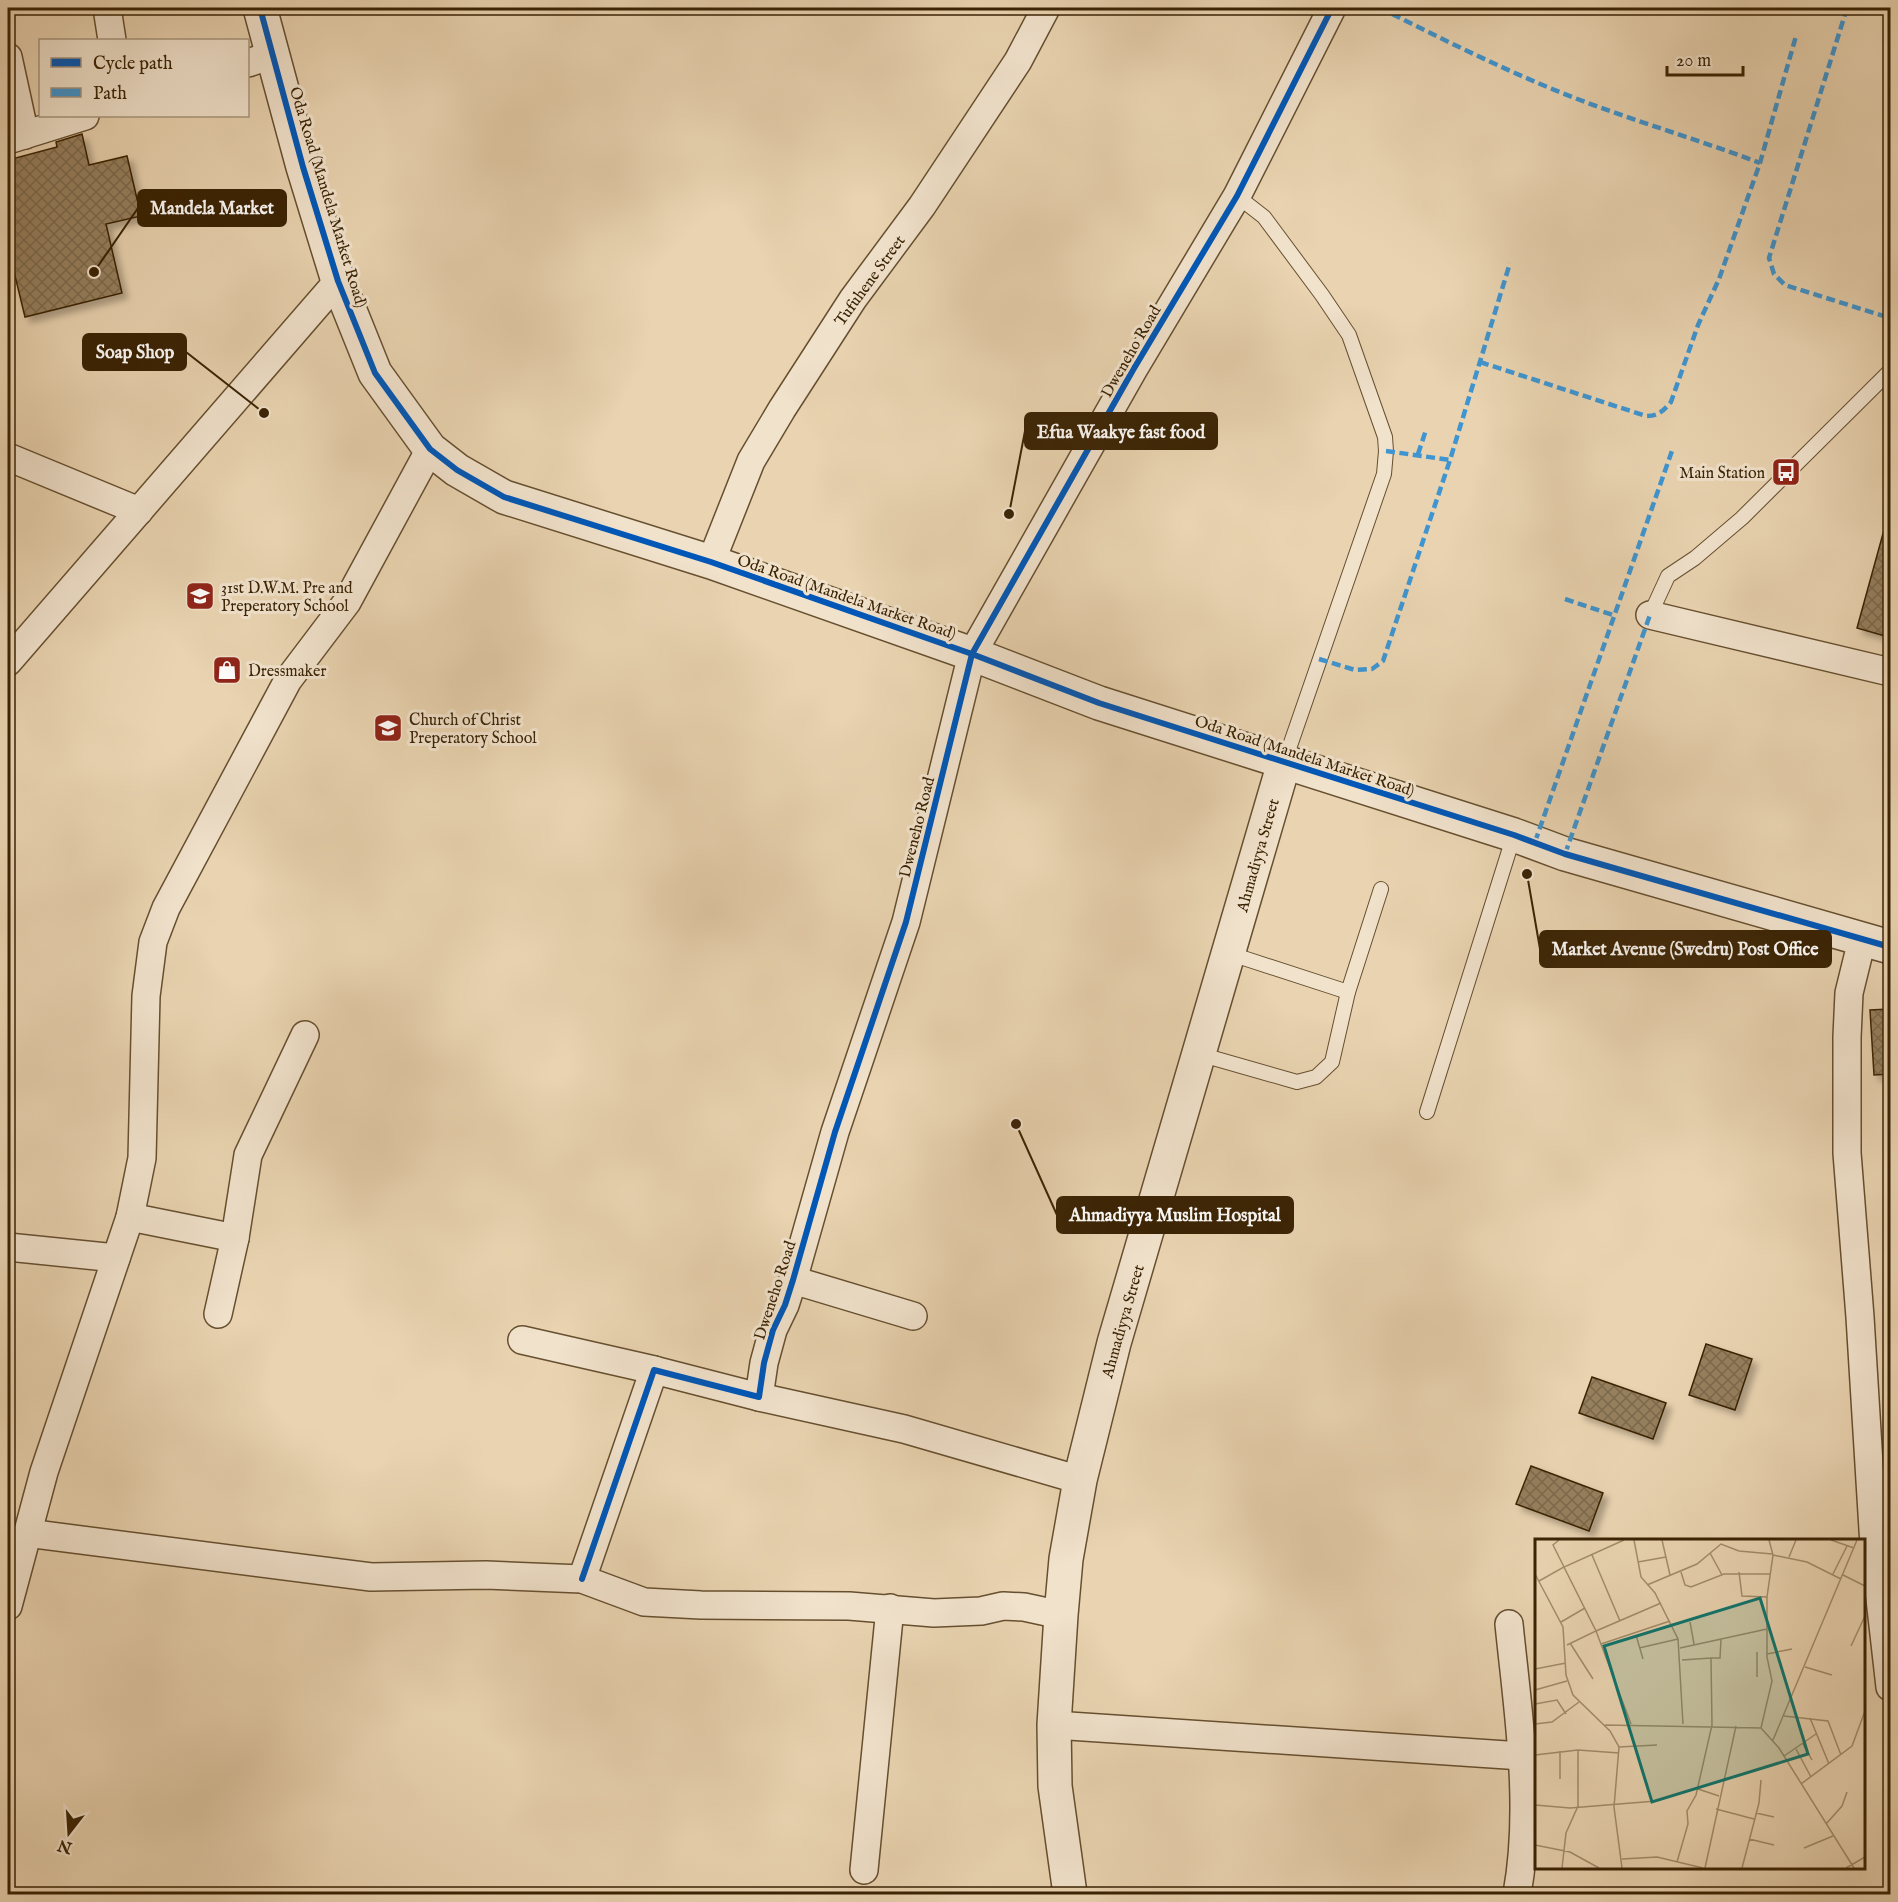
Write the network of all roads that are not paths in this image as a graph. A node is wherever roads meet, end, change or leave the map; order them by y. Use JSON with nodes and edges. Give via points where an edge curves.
{"nodes":[{"id":1,"x":260,"y":8,"type":"edge"},
{"id":2,"x":1046,"y":8,"type":"edge"},
{"id":3,"x":1332,"y":8,"type":"edge"},
{"id":4,"x":8,"y":57,"type":"edge"},
{"id":5,"x":260,"y":59,"type":"edge"},
{"id":6,"x":82,"y":117,"type":"edge"},
{"id":7,"x":16,"y":137,"type":"edge"},
{"id":8,"x":1237,"y":196,"type":"junction"},
{"id":9,"x":338,"y":281,"type":"junction"},
{"id":10,"x":1890,"y":371,"type":"edge"},
{"id":11,"x":430,"y":449,"type":"junction"},
{"id":12,"x":8,"y":457,"type":"edge"},
{"id":13,"x":139,"y":511,"type":"junction"},
{"id":14,"x":711,"y":562,"type":"junction"},
{"id":15,"x":1650,"y":615,"type":"joint"},
{"id":16,"x":972,"y":654,"type":"junction"},
{"id":17,"x":8,"y":662,"type":"edge"},
{"id":18,"x":1890,"y":672,"type":"edge"},
{"id":19,"x":1284,"y":763,"type":"junction"},
{"id":20,"x":1514,"y":835,"type":"junction"},
{"id":21,"x":1381,"y":889,"type":"dead end"},
{"id":22,"x":1876,"y":943,"type":"edge"},
{"id":23,"x":1228,"y":953,"type":"junction"},
{"id":24,"x":1348,"y":992,"type":"junction"},
{"id":25,"x":305,"y":1035,"type":"dead end"},
{"id":26,"x":1199,"y":1054,"type":"junction"},
{"id":27,"x":1427,"y":1112,"type":"dead end"},
{"id":28,"x":130,"y":1217,"type":"junction"},
{"id":29,"x":235,"y":1238,"type":"junction"},
{"id":30,"x":8,"y":1247,"type":"edge"},
{"id":31,"x":116,"y":1258,"type":"junction"},
{"id":32,"x":794,"y":1280,"type":"junction"},
{"id":33,"x":218,"y":1314,"type":"dead end"},
{"id":34,"x":913,"y":1316,"type":"dead end"},
{"id":35,"x":522,"y":1340,"type":"dead end"},
{"id":36,"x":654,"y":1371,"type":"junction"},
{"id":37,"x":759,"y":1397,"type":"junction"},
{"id":38,"x":1080,"y":1480,"type":"junction"},
{"id":39,"x":27,"y":1533,"type":"junction"},
{"id":40,"x":582,"y":1579,"type":"junction"},
{"id":41,"x":8,"y":1606,"type":"edge"},
{"id":42,"x":890,"y":1608,"type":"junction"},
{"id":43,"x":1061,"y":1615,"type":"junction"},
{"id":44,"x":1509,"y":1624,"type":"dead end"},
{"id":45,"x":1890,"y":1687,"type":"edge"},
{"id":46,"x":1054,"y":1725,"type":"junction"},
{"id":47,"x":1522,"y":1756,"type":"junction"},
{"id":48,"x":864,"y":1870,"type":"dead end"},
{"id":49,"x":1070,"y":1894,"type":"edge"},
{"id":50,"x":1517,"y":1894,"type":"edge"}],
"edges":[{"from":1,"to":5,"type":"street","name":"Oda Road (Mandela Market Road)"},
{"from":2,"to":14,"type":"street","name":"Tufuhene Street","via":[[999,90],[922,206],[853,299],[782,409],[752,461]]},
{"from":3,"to":8,"type":"street","name":"Dweneho Road"},
{"from":4,"to":7,"type":"street"},
{"from":5,"to":9,"type":"street","name":"Oda Road (Mandela Market Road)","via":[[303,168]]},
{"from":6,"to":7,"type":"street"},
{"from":8,"to":16,"type":"street","name":"Dweneho Road"},
{"from":8,"to":19,"type":"lane","via":[[1264,217],[1349,335],[1385,436],[1384,474]]},
{"from":9,"to":11,"type":"street","name":"Oda Road (Mandela Market Road)","via":[[375,373]]},
{"from":9,"to":13,"type":"street"},
{"from":10,"to":15,"type":"lane","via":[[1742,518],[1668,576]]},
{"from":11,"to":14,"type":"street","name":"Oda Road (Mandela Market Road)","via":[[504,497]]},
{"from":11,"to":28,"type":"street","via":[[347,602],[288,680],[166,908],[153,942],[146,996],[142,1158]]},
{"from":12,"to":13,"type":"street"},
{"from":13,"to":17,"type":"street"},
{"from":14,"to":16,"type":"street","name":"Oda Road (Mandela Market Road)"},
{"from":15,"to":18,"type":"street"},
{"from":16,"to":19,"type":"street","name":"Oda Road (Mandela Market Road)","via":[[1099,703]]},
{"from":16,"to":32,"type":"street","name":"Dweneho Road","via":[[906,922],[835,1132]]},
{"from":19,"to":20,"type":"street","name":"Oda Road (Mandela Market Road)"},
{"from":19,"to":23,"type":"street","name":"Ahmadiyya Street"},
{"from":20,"to":22,"type":"street","name":"Oda Road (Mandela Market Road)","via":[[1565,854]]},
{"from":20,"to":27,"type":"lane"},
{"from":21,"to":24,"type":"lane"},
{"from":22,"to":45,"type":"street","via":[[1849,993],[1846,1153],[1874,1546]]},
{"from":23,"to":24,"type":"lane"},
{"from":23,"to":26,"type":"street","name":"Ahmadiyya Street"},
{"from":24,"to":26,"type":"lane","via":[[1332,1062],[1316,1077],[1297,1082]]},
{"from":25,"to":29,"type":"street","via":[[248,1155]]},
{"from":26,"to":38,"type":"street","name":"Ahmadiyya Street","via":[[1114,1342]]},
{"from":28,"to":29,"type":"street"},
{"from":28,"to":31,"type":"street"},
{"from":29,"to":33,"type":"street"},
{"from":30,"to":31,"type":"street"},
{"from":31,"to":39,"type":"street"},
{"from":32,"to":34,"type":"street"},
{"from":32,"to":37,"type":"street","name":"Dweneho Road","via":[[773,1330]]},
{"from":35,"to":36,"type":"street"},
{"from":36,"to":37,"type":"street"},
{"from":36,"to":40,"type":"street"},
{"from":37,"to":38,"type":"street","via":[[904,1429]]},
{"from":38,"to":43,"type":"street","name":"Ahmadiyya Street"},
{"from":39,"to":40,"type":"street","via":[[371,1577],[486,1575]]},
{"from":39,"to":41,"type":"street"},
{"from":40,"to":42,"type":"street","via":[[644,1602]]},
{"from":42,"to":43,"type":"street","via":[[934,1612],[981,1611],[1003,1606]]},
{"from":42,"to":48,"type":"street"},
{"from":43,"to":46,"type":"street","name":"Ahmadiyya Street"},
{"from":44,"to":47,"type":"street"},
{"from":46,"to":47,"type":"street"},
{"from":46,"to":49,"type":"street","name":"Ahmadiyya Street","via":[[1055,1786]]},
{"from":47,"to":50,"type":"street","via":[[1524,1800]]}]}
